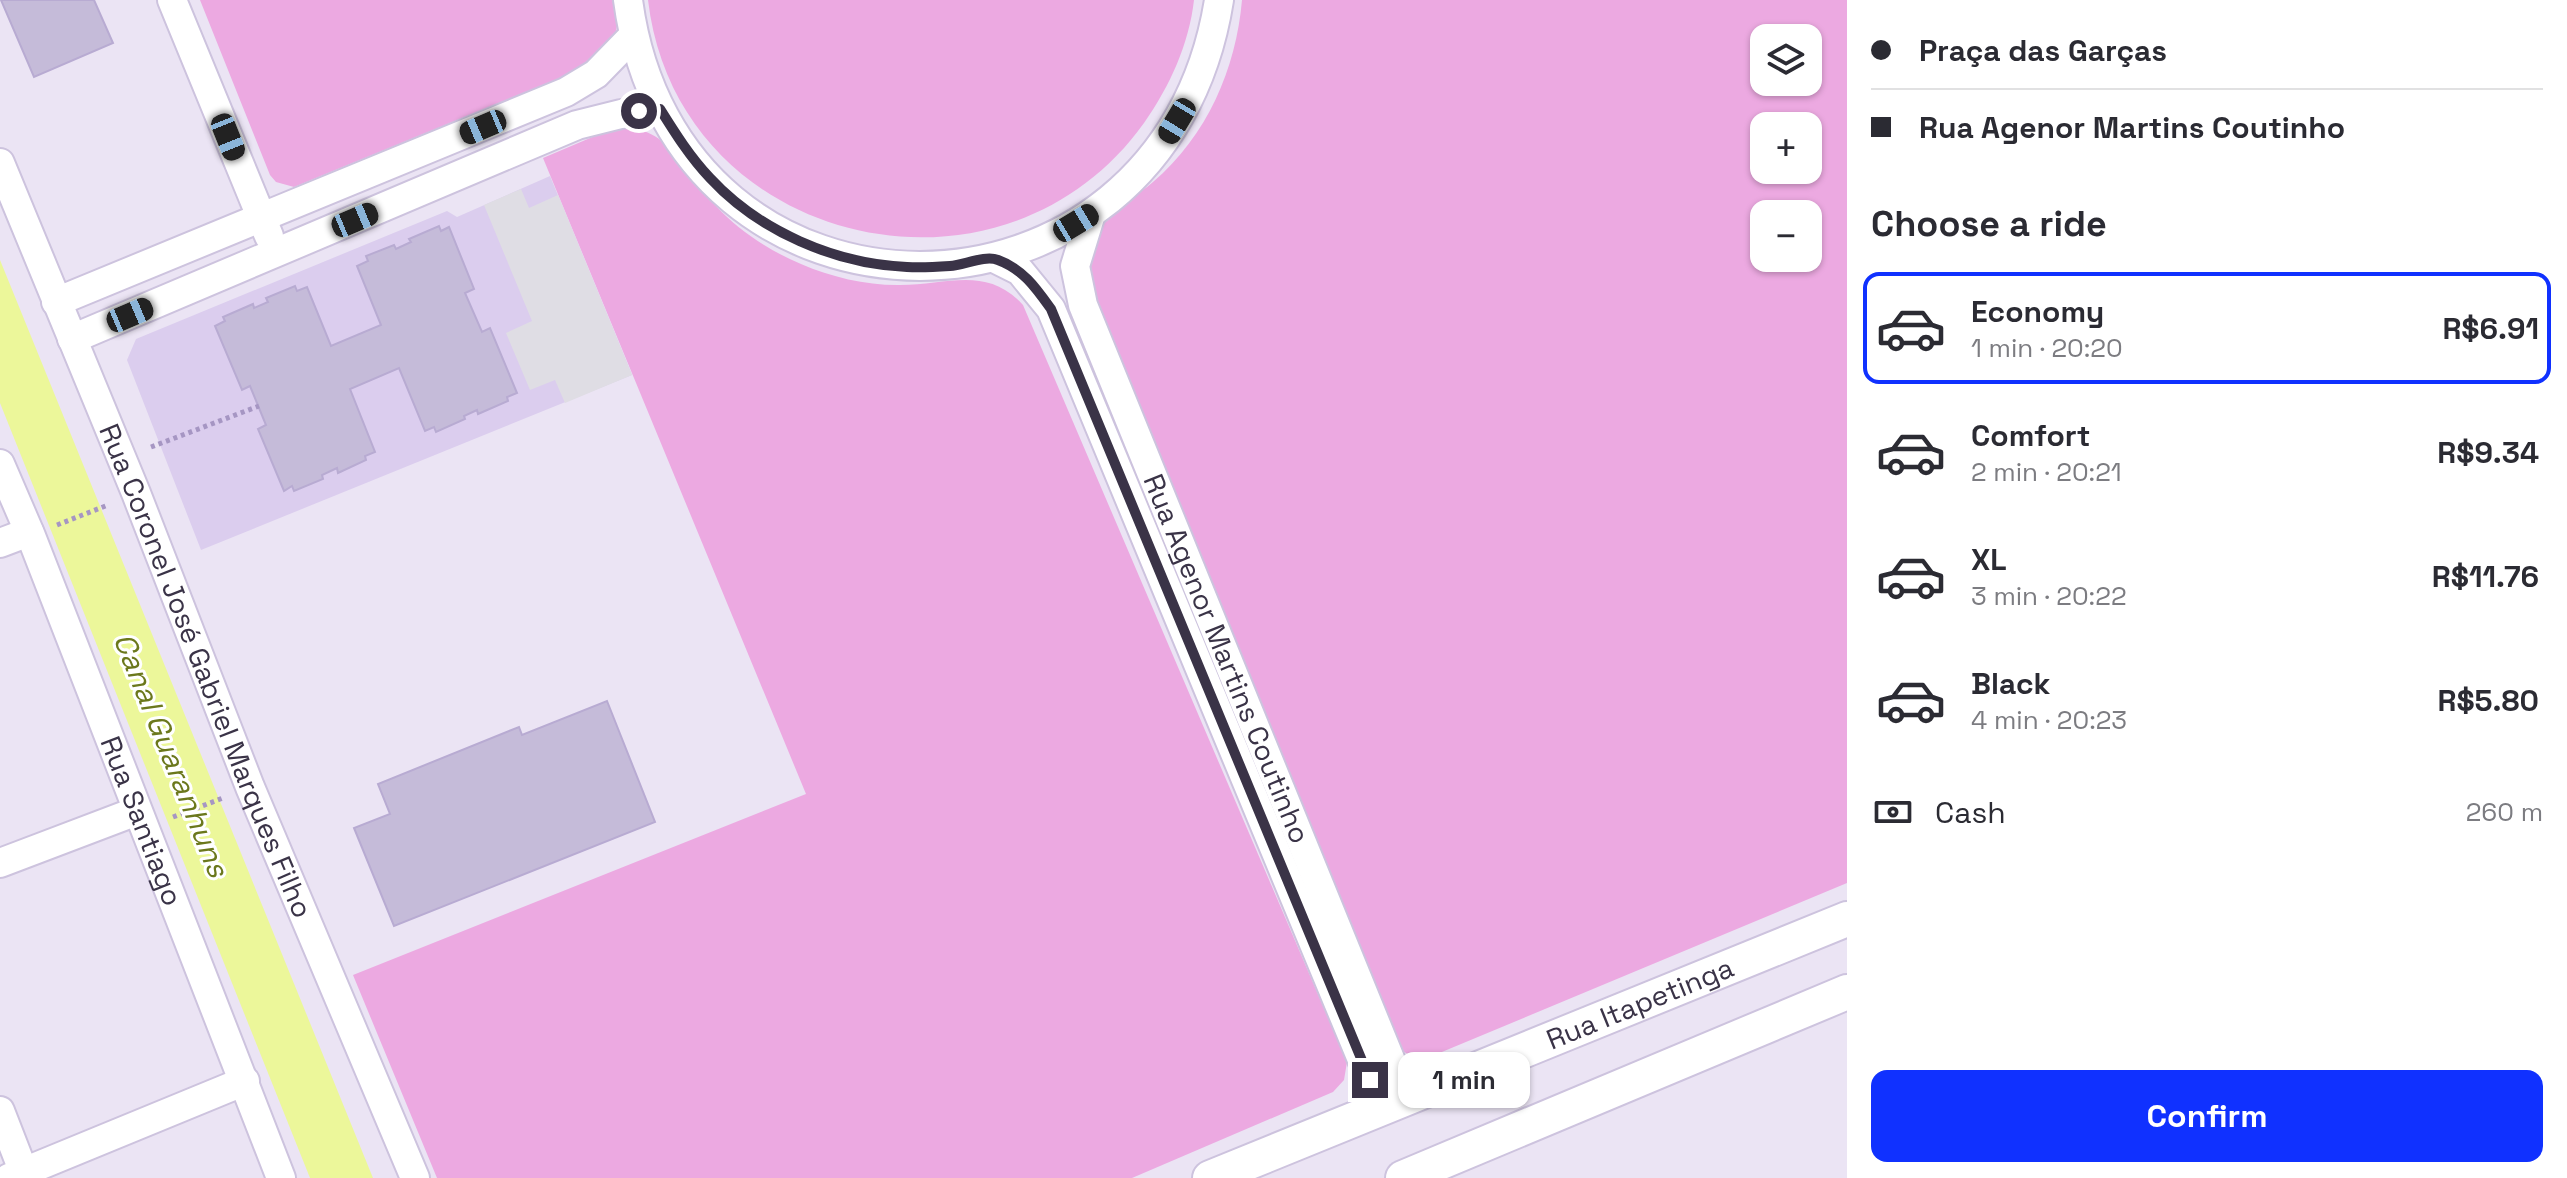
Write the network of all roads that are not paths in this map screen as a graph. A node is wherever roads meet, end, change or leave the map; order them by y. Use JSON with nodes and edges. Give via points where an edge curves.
{"nodes":[{"id":1,"x":172,"y":0,"type":"edge"},
{"id":2,"x":628,"y":0,"type":"edge"},
{"id":3,"x":1219,"y":0,"type":"edge"},
{"id":4,"x":633,"y":36,"type":"junction"},
{"id":5,"x":660,"y":109,"type":"junction"},
{"id":6,"x":0,"y":163,"type":"edge"},
{"id":7,"x":1091,"y":214,"type":"junction"},
{"id":8,"x":262,"y":219,"type":"junction"},
{"id":9,"x":276,"y":254,"type":"junction"},
{"id":10,"x":994,"y":258,"type":"junction"},
{"id":11,"x":56,"y":302,"type":"junction"},
{"id":12,"x":72,"y":339,"type":"junction"},
{"id":13,"x":0,"y":464,"type":"edge"},
{"id":14,"x":37,"y":530,"type":"junction"},
{"id":15,"x":0,"y":543,"type":"edge"},
{"id":16,"x":137,"y":811,"type":"junction"},
{"id":17,"x":0,"y":863,"type":"edge"},
{"id":18,"x":1847,"y":919,"type":"edge"},
{"id":19,"x":1847,"y":992,"type":"edge"},
{"id":20,"x":245,"y":1081,"type":"junction"},
{"id":21,"x":1394,"y":1103,"type":"junction"},
{"id":22,"x":0,"y":1111,"type":"edge"},
{"id":23,"x":20,"y":1176,"type":"edge"},
{"id":24,"x":281,"y":1178,"type":"edge"},
{"id":25,"x":415,"y":1178,"type":"edge"},
{"id":26,"x":1210,"y":1178,"type":"edge"},
{"id":27,"x":1403,"y":1178,"type":"edge"}],
"edges":[{"from":1,"to":8,"type":"street"},
{"from":2,"to":4,"type":"street"},
{"from":3,"to":7,"type":"street","via":[[1209,52],[1184,110],[1131,182]]},
{"from":4,"to":5,"type":"street"},
{"from":4,"to":8,"type":"street","via":[[596,74],[566,92]]},
{"from":5,"to":9,"type":"street","via":[[577,125]]},
{"from":5,"to":10,"type":"street","via":[[711,180],[781,232],[821,250],[907,267]]},
{"from":6,"to":11,"type":"street","name":"Rua Coronel José Gabriel Marques Filho"},
{"from":7,"to":10,"type":"street","via":[[1039,243]]},
{"from":7,"to":21,"type":"street","name":"Rua Agenor Martins Coutinho","via":[[1075,266],[1083,305]]},
{"from":8,"to":9,"type":"street"},
{"from":8,"to":11,"type":"street"},
{"from":9,"to":12,"type":"street"},
{"from":10,"to":21,"type":"street","name":"Rua Agenor Martins Coutinho","via":[[1020,271],[1051,309]]},
{"from":11,"to":12,"type":"street","name":"Rua Coronel José Gabriel Marques Filho"},
{"from":12,"to":25,"type":"street","name":"Rua Coronel José Gabriel Marques Filho","via":[[250,787]]},
{"from":13,"to":14,"type":"street","name":"Rua Santiago"},
{"from":14,"to":15,"type":"street"},
{"from":14,"to":16,"type":"street","name":"Rua Santiago"},
{"from":16,"to":17,"type":"street"},
{"from":16,"to":20,"type":"street","name":"Rua Santiago"},
{"from":18,"to":21,"type":"street","name":"Rua Itapetinga"},
{"from":19,"to":27,"type":"street"},
{"from":20,"to":23,"type":"street"},
{"from":20,"to":24,"type":"street","name":"Rua Santiago"},
{"from":21,"to":26,"type":"street","name":"Rua Itapetinga"},
{"from":22,"to":23,"type":"street"}]}
